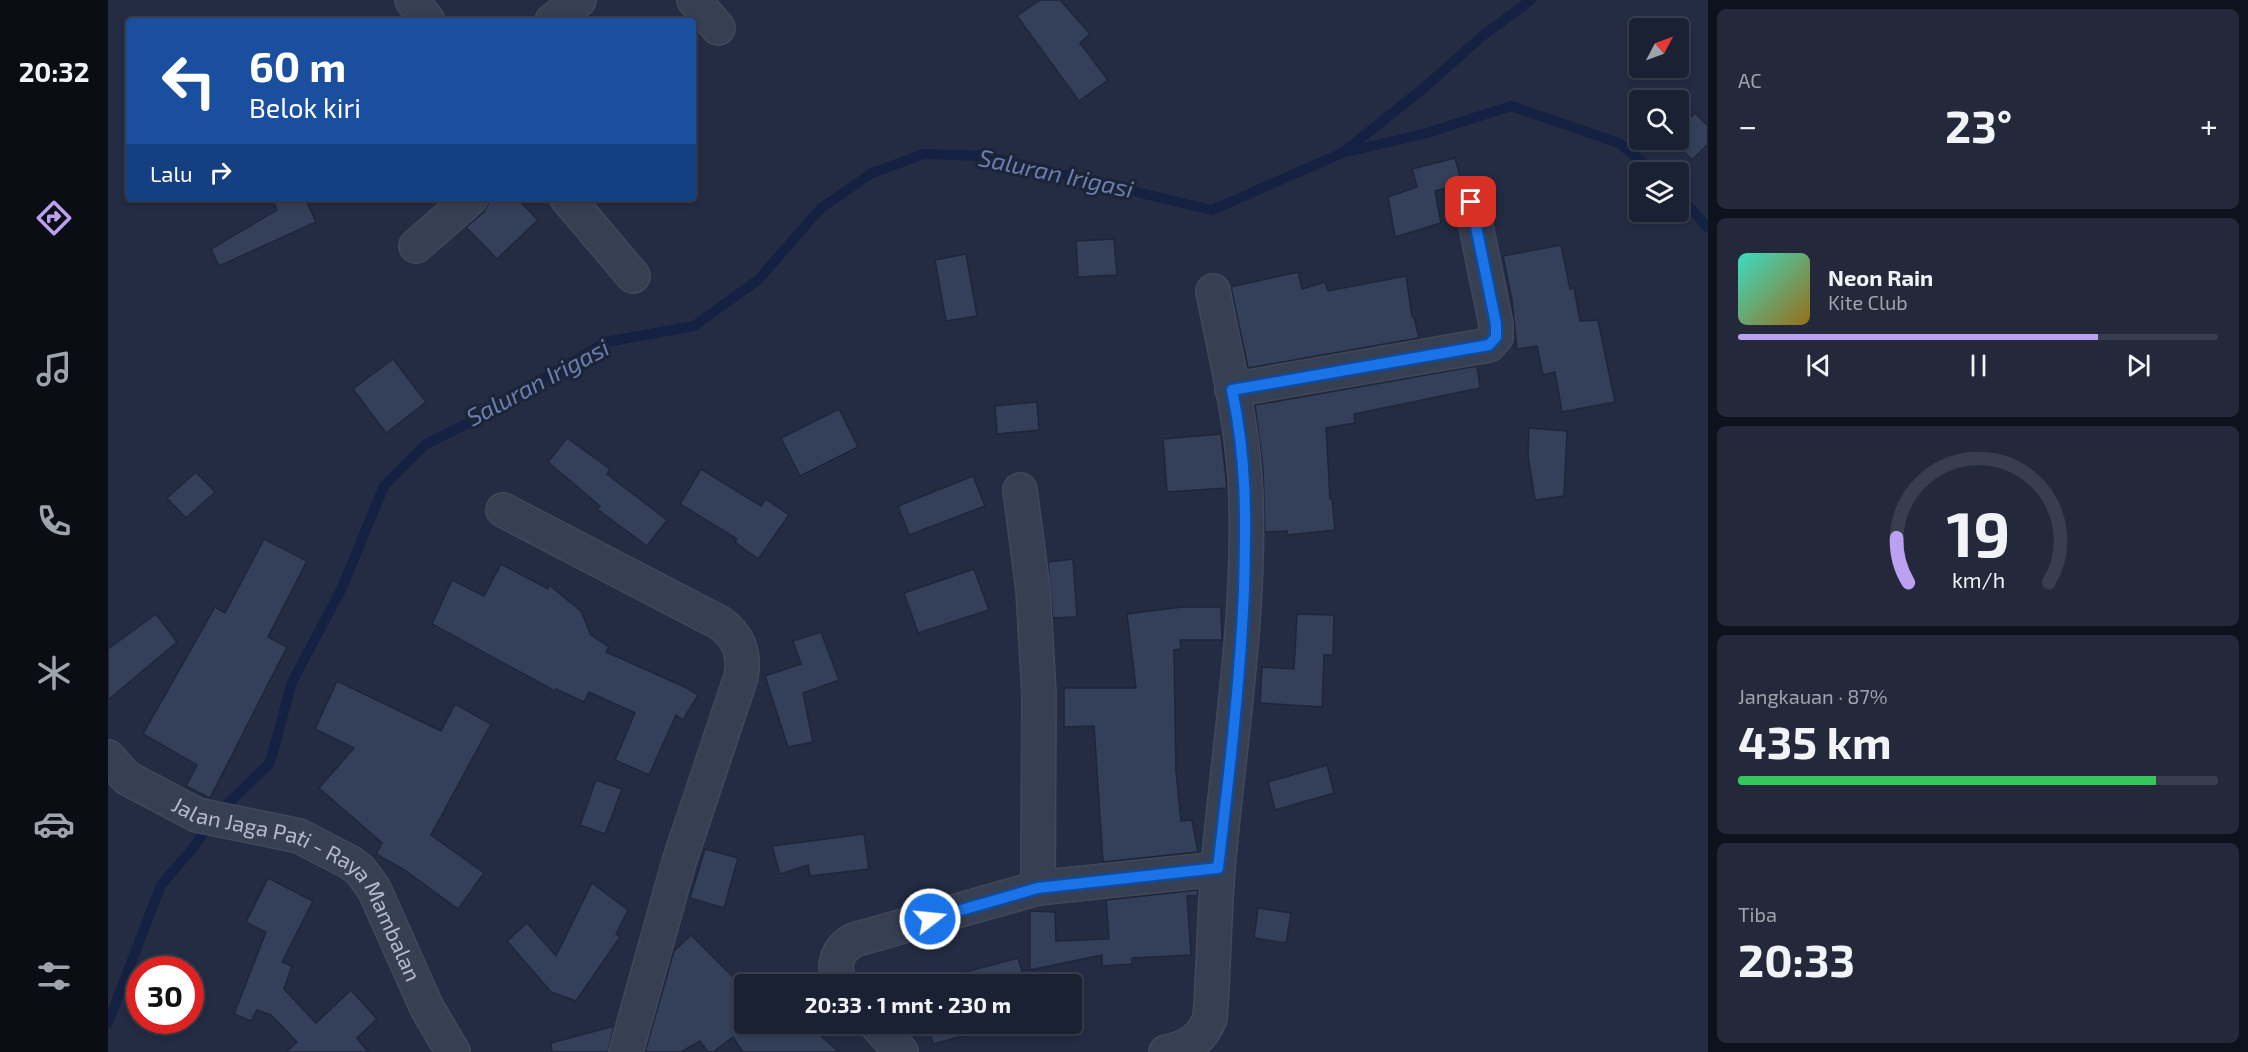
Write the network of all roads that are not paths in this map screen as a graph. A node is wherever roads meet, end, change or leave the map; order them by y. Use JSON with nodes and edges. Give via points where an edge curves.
{"nodes":[{"id":1,"x":412,"y":0,"type":"edge"},
{"id":2,"x":579,"y":0,"type":"edge"},
{"id":3,"x":694,"y":0,"type":"edge"},
{"id":4,"x":426,"y":18,"type":"edge"},
{"id":5,"x":556,"y":18,"type":"edge"},
{"id":6,"x":718,"y":28,"type":"dead end"},
{"id":7,"x":468,"y":201,"type":"edge"},
{"id":8,"x":570,"y":201,"type":"edge"},
{"id":9,"x":1471,"y":202,"type":"dead end"},
{"id":10,"x":416,"y":246,"type":"dead end"},
{"id":11,"x":633,"y":276,"type":"dead end"},
{"id":12,"x":1213,"y":291,"type":"dead end"},
{"id":13,"x":1232,"y":390,"type":"junction"},
{"id":14,"x":1020,"y":490,"type":"dead end"},
{"id":15,"x":503,"y":510,"type":"dead end"},
{"id":16,"x":108,"y":757,"type":"edge"},
{"id":17,"x":1218,"y":868,"type":"junction"},
{"id":18,"x":1038,"y":888,"type":"junction"},
{"id":19,"x":836,"y":974,"type":"edge"},
{"id":20,"x":885,"y":1034,"type":"edge"},
{"id":21,"x":453,"y":1052,"type":"edge"},
{"id":22,"x":626,"y":1052,"type":"edge"},
{"id":23,"x":901,"y":1052,"type":"edge"},
{"id":24,"x":1166,"y":1052,"type":"edge"}],
"edges":[{"from":1,"to":4,"type":"street"},
{"from":2,"to":5,"type":"street"},
{"from":3,"to":6,"type":"street"},
{"from":7,"to":10,"type":"street"},
{"from":8,"to":11,"type":"street"},
{"from":9,"to":13,"type":"street","via":[[1496,324],[1496,337],[1489,345]]},
{"from":12,"to":13,"type":"street"},
{"from":13,"to":17,"type":"street","via":[[1244,461],[1246,533],[1240,666]]},
{"from":14,"to":18,"type":"street","via":[[1033,589],[1039,694]]},
{"from":15,"to":22,"type":"street","via":[[720,623],[737,639],[742,654],[741,677],[679,862]]},
{"from":16,"to":21,"type":"street","name":"Jalan Jaga Pati - Raya Mambalan","via":[[127,778],[197,815],[299,836],[351,863],[374,889],[427,1008]]},
{"from":17,"to":18,"type":"street"},
{"from":17,"to":24,"type":"street","via":[[1210,1018],[1195,1042]]},
{"from":18,"to":19,"type":"street","via":[[854,940],[837,958]]},
{"from":20,"to":23,"type":"street"}]}
